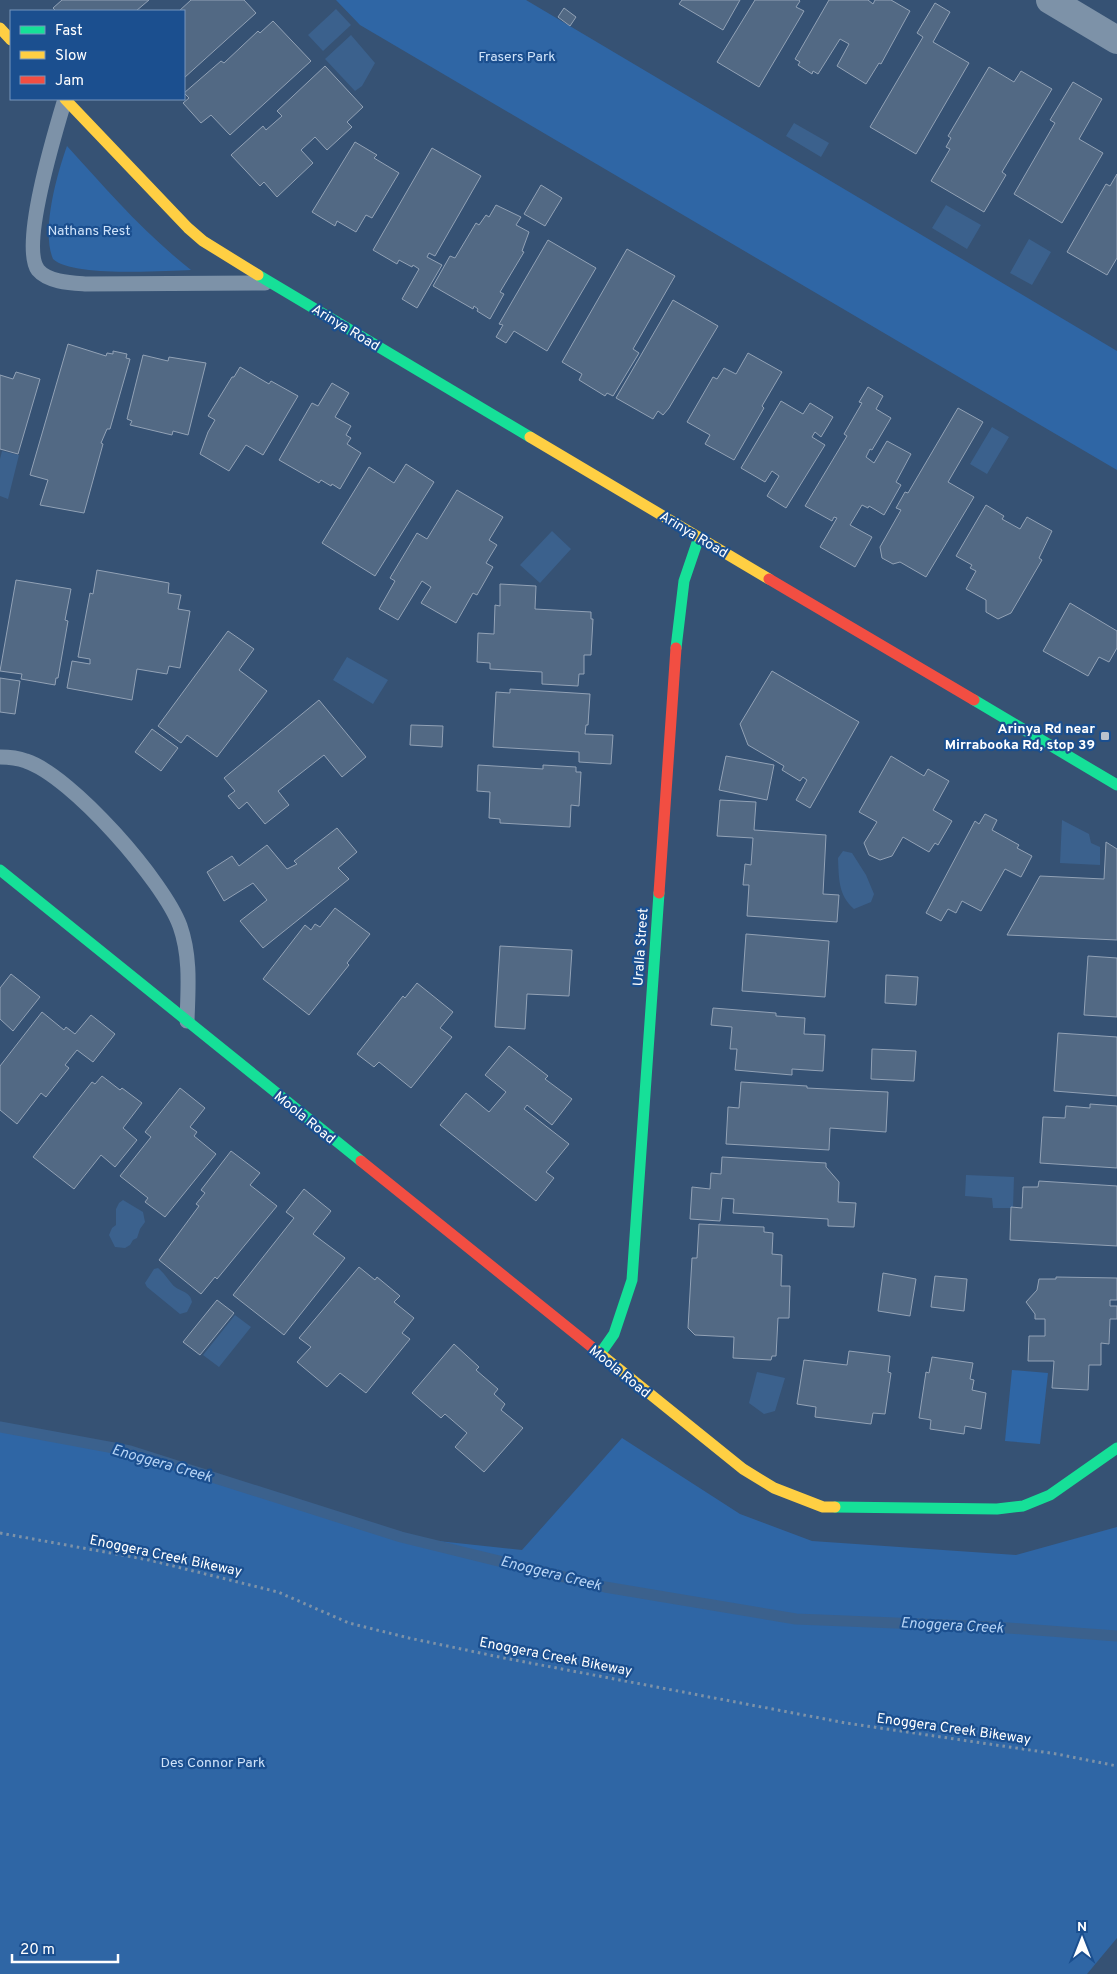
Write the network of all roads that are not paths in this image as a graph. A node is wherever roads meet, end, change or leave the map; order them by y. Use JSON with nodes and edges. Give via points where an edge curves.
{"nodes":[{"id":1,"x":1050,"y":0,"type":"edge"},
{"id":2,"x":0,"y":28,"type":"edge"},
{"id":3,"x":10,"y":39,"type":"edge"},
{"id":4,"x":1117,"y":40,"type":"edge"},
{"id":5,"x":65,"y":100,"type":"edge"},
{"id":6,"x":66,"y":100,"type":"edge"},
{"id":7,"x":271,"y":283,"type":"junction"},
{"id":8,"x":699,"y":537,"type":"junction"},
{"id":9,"x":0,"y":757,"type":"edge"},
{"id":10,"x":1117,"y":785,"type":"edge"},
{"id":11,"x":0,"y":870,"type":"edge"},
{"id":12,"x":187,"y":1021,"type":"junction"},
{"id":13,"x":600,"y":1354,"type":"junction"},
{"id":14,"x":1117,"y":1448,"type":"edge"}],
"edges":[{"from":1,"to":4,"type":"street"},
{"from":2,"to":3,"type":"street"},
{"from":5,"to":7,"type":"lane","name":"Arinya Road","via":[[38,205],[33,250],[39,272],[79,284]]},
{"from":6,"to":7,"type":"street","name":"Arinya Road","via":[[188,228]]},
{"from":7,"to":8,"type":"street","name":"Arinya Road"},
{"from":8,"to":10,"type":"street","name":"Arinya Road"},
{"from":8,"to":13,"type":"street","name":"Uralla Street","via":[[684,581],[677,630],[632,1280],[614,1334]]},
{"from":9,"to":12,"type":"lane","via":[[27,761],[74,791],[121,841],[170,904],[181,928],[187,956]]},
{"from":11,"to":12,"type":"street","name":"Moola Road"},
{"from":12,"to":13,"type":"street","name":"Moola Road"},
{"from":13,"to":14,"type":"street","name":"Moola Road","via":[[743,1469],[774,1488],[823,1507],[997,1509],[1023,1506],[1050,1495]]}]}
